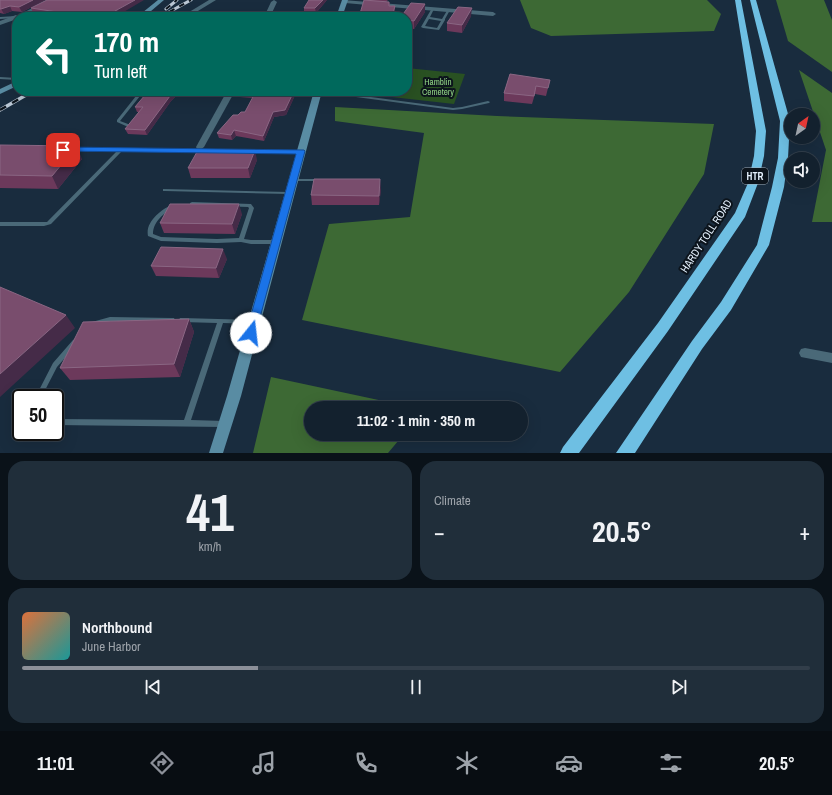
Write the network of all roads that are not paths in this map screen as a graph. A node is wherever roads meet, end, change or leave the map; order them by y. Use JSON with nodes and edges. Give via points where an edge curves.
{"nodes":[{"id":1,"x":52,"y":0,"type":"edge"},
{"id":2,"x":161,"y":0,"type":"edge"},
{"id":3,"x":213,"y":0,"type":"edge"},
{"id":4,"x":345,"y":0,"type":"edge"},
{"id":5,"x":738,"y":0,"type":"edge"},
{"id":6,"x":753,"y":0,"type":"edge"},
{"id":7,"x":274,"y":2,"type":"dead end"},
{"id":8,"x":433,"y":9,"type":"junction"},
{"id":9,"x":449,"y":10,"type":"junction"},
{"id":10,"x":28,"y":12,"type":"edge"},
{"id":11,"x":146,"y":12,"type":"edge"},
{"id":12,"x":193,"y":12,"type":"edge"},
{"id":13,"x":269,"y":12,"type":"edge"},
{"id":14,"x":341,"y":12,"type":"edge"},
{"id":15,"x":492,"y":14,"type":"dead end"},
{"id":16,"x":0,"y":18,"type":"edge"},
{"id":17,"x":12,"y":18,"type":"edge"},
{"id":18,"x":428,"y":18,"type":"junction"},
{"id":19,"x":12,"y":19,"type":"edge"},
{"id":20,"x":444,"y":20,"type":"junction"},
{"id":21,"x":0,"y":23,"type":"edge"},
{"id":22,"x":0,"y":78,"type":"edge"},
{"id":23,"x":12,"y":79,"type":"edge"},
{"id":24,"x":12,"y":86,"type":"edge"},
{"id":25,"x":0,"y":92,"type":"edge"},
{"id":26,"x":138,"y":96,"type":"edge"},
{"id":27,"x":229,"y":96,"type":"edge"},
{"id":28,"x":317,"y":96,"type":"edge"},
{"id":29,"x":356,"y":96,"type":"edge"},
{"id":30,"x":488,"y":102,"type":"dead end"},
{"id":31,"x":126,"y":125,"type":"edge"},
{"id":32,"x":204,"y":149,"type":"joint"},
{"id":33,"x":67,"y":150,"type":"edge"},
{"id":34,"x":119,"y":151,"type":"junction"},
{"id":35,"x":247,"y":151,"type":"edge"},
{"id":36,"x":301,"y":151,"type":"junction"},
{"id":37,"x":293,"y":180,"type":"junction"},
{"id":38,"x":325,"y":180,"type":"edge"},
{"id":39,"x":165,"y":190,"type":"dead end"},
{"id":40,"x":289,"y":193,"type":"junction"},
{"id":41,"x":180,"y":204,"type":"edge"},
{"id":42,"x":186,"y":204,"type":"edge"},
{"id":43,"x":0,"y":224,"type":"edge"},
{"id":44,"x":241,"y":240,"type":"junction"},
{"id":45,"x":276,"y":242,"type":"junction"},
{"id":46,"x":221,"y":321,"type":"junction"},
{"id":47,"x":254,"y":322,"type":"junction"},
{"id":48,"x":88,"y":329,"type":"edge"},
{"id":49,"x":79,"y":337,"type":"edge"},
{"id":50,"x":804,"y":353,"type":"dead end"},
{"id":51,"x":832,"y":358,"type":"edge"},
{"id":52,"x":43,"y":389,"type":"edge"},
{"id":53,"x":64,"y":422,"type":"edge"},
{"id":54,"x":187,"y":423,"type":"junction"},
{"id":55,"x":225,"y":424,"type":"junction"},
{"id":56,"x":216,"y":453,"type":"edge"},
{"id":57,"x":569,"y":453,"type":"edge"},
{"id":58,"x":625,"y":453,"type":"edge"}],
"edges":[{"from":1,"to":10,"type":"street"},
{"from":2,"to":11,"type":"main road"},
{"from":3,"to":12,"type":"street"},
{"from":4,"to":8,"type":"street"},
{"from":4,"to":14,"type":"main road"},
{"from":5,"to":57,"type":"highway","name":"HARDY TOLL ROAD","number":"HTR","via":[[761,131],[753,183],[741,214],[663,327]]},
{"from":6,"to":58,"type":"highway","number":"HTR","via":[[785,121],[778,187],[763,245],[726,306]]},
{"from":7,"to":13,"type":"street"},
{"from":8,"to":9,"type":"street"},
{"from":8,"to":18,"type":"lane"},
{"from":9,"to":15,"type":"street"},
{"from":9,"to":20,"type":"lane"},
{"from":16,"to":17,"type":"lane"},
{"from":18,"to":20,"type":"lane"},
{"from":18,"to":20,"type":"lane","via":[[423,27],[438,29]]},
{"from":19,"to":21,"type":"street"},
{"from":22,"to":23,"type":"lane"},
{"from":24,"to":25,"type":"main road"},
{"from":26,"to":31,"type":"lane","via":[[118,121]]},
{"from":27,"to":32,"type":"street"},
{"from":28,"to":36,"type":"main road"},
{"from":29,"to":30,"type":"lane","via":[[453,108]]},
{"from":32,"to":34,"type":"lane"},
{"from":33,"to":34,"type":"lane"},
{"from":34,"to":43,"type":"lane","via":[[49,223]]},
{"from":35,"to":36,"type":"lane"},
{"from":36,"to":37,"type":"main road"},
{"from":37,"to":38,"type":"lane"},
{"from":37,"to":40,"type":"main road"},
{"from":39,"to":40,"type":"lane"},
{"from":40,"to":45,"type":"main road"},
{"from":41,"to":44,"type":"lane","via":[[161,212],[150,235],[161,239]]},
{"from":42,"to":44,"type":"lane","via":[[251,206],[252,213]]},
{"from":44,"to":45,"type":"lane"},
{"from":45,"to":47,"type":"main road"},
{"from":46,"to":47,"type":"lane"},
{"from":46,"to":48,"type":"lane","via":[[110,319],[96,322]]},
{"from":46,"to":54,"type":"lane"},
{"from":47,"to":55,"type":"main road"},
{"from":49,"to":52,"type":"lane","via":[[55,365]]},
{"from":50,"to":51,"type":"street"},
{"from":53,"to":54,"type":"lane"},
{"from":54,"to":55,"type":"lane"},
{"from":55,"to":56,"type":"main road"}]}
